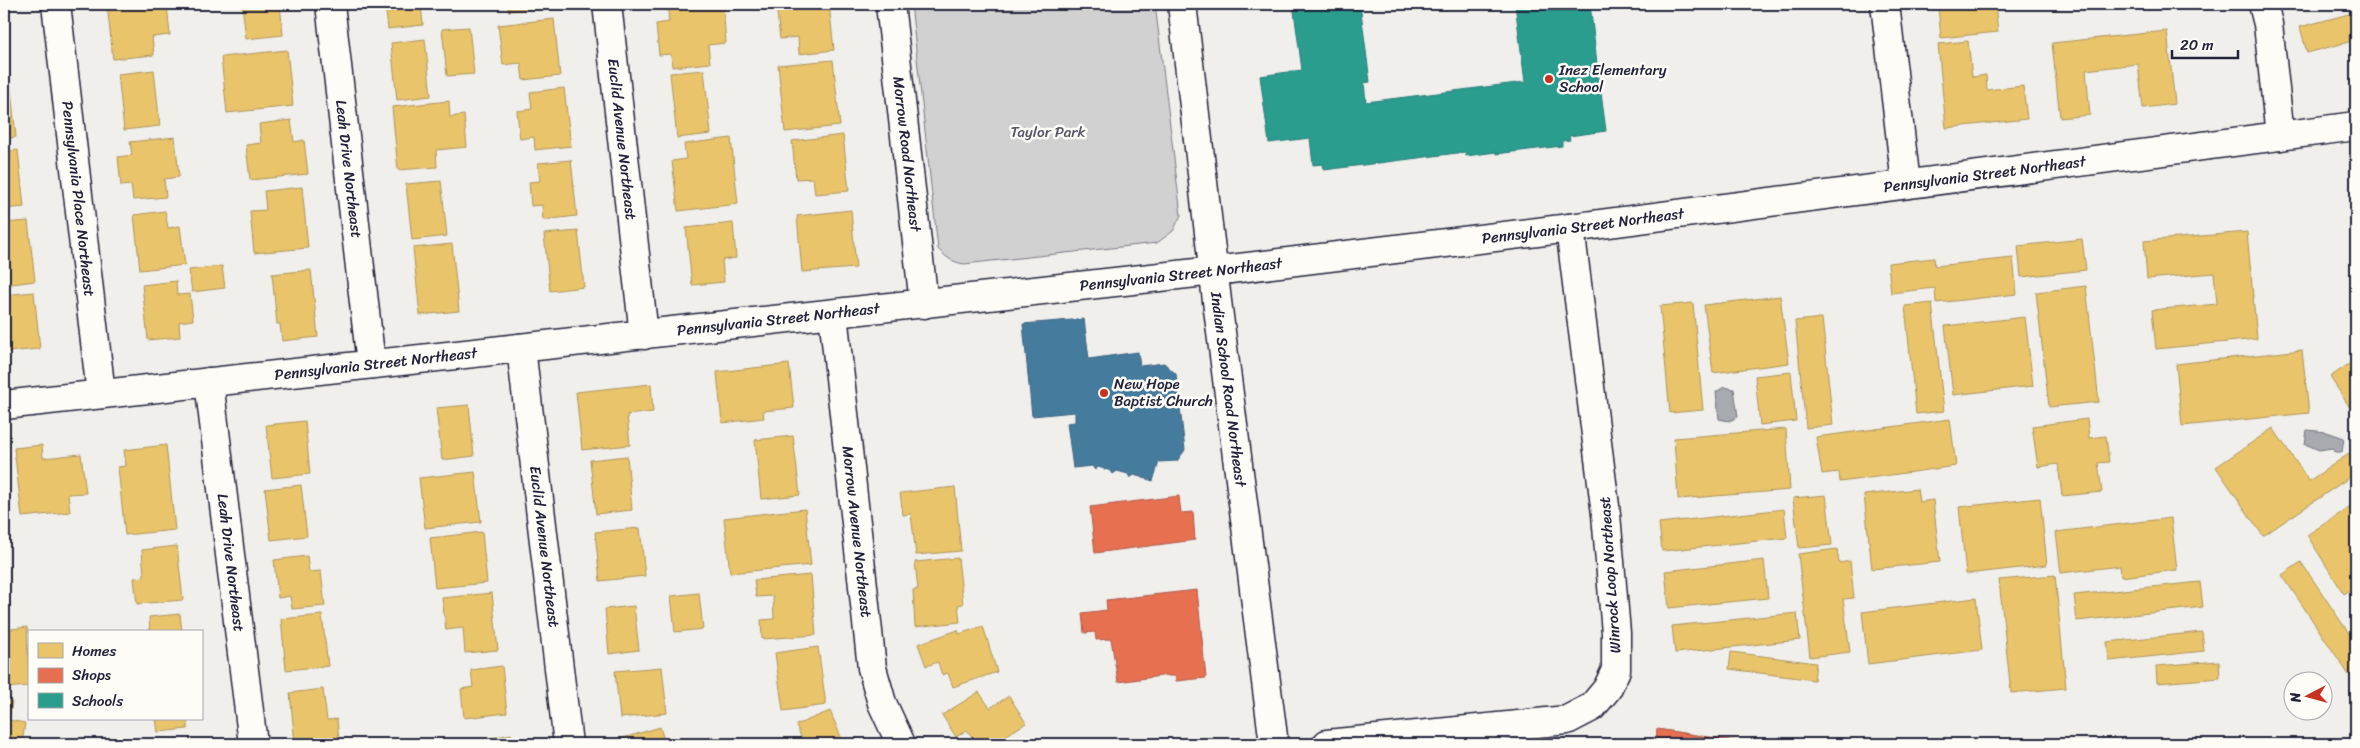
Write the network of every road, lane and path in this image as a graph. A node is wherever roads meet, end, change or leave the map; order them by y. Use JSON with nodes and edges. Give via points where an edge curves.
{"nodes":[{"id":1,"x":56,"y":4,"type":"edge"},
{"id":2,"x":330,"y":4,"type":"edge"},
{"id":3,"x":607,"y":4,"type":"edge"},
{"id":4,"x":890,"y":4,"type":"edge"},
{"id":5,"x":1182,"y":4,"type":"edge"},
{"id":6,"x":1885,"y":4,"type":"edge"},
{"id":7,"x":2263,"y":4,"type":"edge"},
{"id":8,"x":2356,"y":126,"type":"edge"},
{"id":9,"x":2280,"y":136,"type":"junction"},
{"id":10,"x":1906,"y":184,"type":"junction"},
{"id":11,"x":1570,"y":228,"type":"junction"},
{"id":12,"x":1214,"y":271,"type":"junction"},
{"id":13,"x":924,"y":304,"type":"junction"},
{"id":14,"x":834,"y":314,"type":"junction"},
{"id":15,"x":644,"y":335,"type":"junction"},
{"id":16,"x":520,"y":348,"type":"junction"},
{"id":17,"x":371,"y":364,"type":"junction"},
{"id":18,"x":209,"y":382,"type":"junction"},
{"id":19,"x":101,"y":394,"type":"junction"},
{"id":20,"x":4,"y":405,"type":"edge"},
{"id":21,"x":253,"y":744,"type":"edge"},
{"id":22,"x":568,"y":744,"type":"edge"},
{"id":23,"x":902,"y":744,"type":"edge"},
{"id":24,"x":1274,"y":744,"type":"edge"},
{"id":25,"x":1327,"y":744,"type":"edge"}],
"edges":[{"from":1,"to":19,"type":"street","name":"Pennsylvania Place Northeast"},
{"from":2,"to":17,"type":"street","name":"Leah Drive Northeast"},
{"from":3,"to":15,"type":"street","name":"Euclid Avenue Northeast"},
{"from":4,"to":13,"type":"street","name":"Morrow Road Northeast"},
{"from":5,"to":12,"type":"street","name":"Indian School Road Northeast"},
{"from":6,"to":10,"type":"street"},
{"from":7,"to":9,"type":"street"},
{"from":8,"to":9,"type":"street","name":"Pennsylvania Street Northeast"},
{"from":9,"to":10,"type":"street","name":"Pennsylvania Street Northeast"},
{"from":10,"to":11,"type":"street","name":"Pennsylvania Street Northeast"},
{"from":11,"to":12,"type":"street","name":"Pennsylvania Street Northeast"},
{"from":11,"to":25,"type":"street","name":"Winrock Loop Northeast","via":[[1606,514],[1616,670],[1607,689],[1592,707],[1567,720]]},
{"from":12,"to":13,"type":"street","name":"Pennsylvania Street Northeast"},
{"from":12,"to":24,"type":"street","name":"Indian School Road Northeast"},
{"from":13,"to":14,"type":"street","name":"Pennsylvania Street Northeast"},
{"from":14,"to":15,"type":"street","name":"Pennsylvania Street Northeast"},
{"from":14,"to":23,"type":"street","name":"Morrow Avenue Northeast","via":[[872,668],[882,703]]},
{"from":15,"to":16,"type":"street","name":"Pennsylvania Street Northeast"},
{"from":16,"to":17,"type":"street","name":"Pennsylvania Street Northeast"},
{"from":16,"to":22,"type":"street","name":"Euclid Avenue Northeast"},
{"from":17,"to":18,"type":"street","name":"Pennsylvania Street Northeast"},
{"from":18,"to":19,"type":"street","name":"Pennsylvania Street Northeast"},
{"from":18,"to":21,"type":"street","name":"Leah Drive Northeast"},
{"from":19,"to":20,"type":"street","name":"Pennsylvania Street Northeast"}]}
